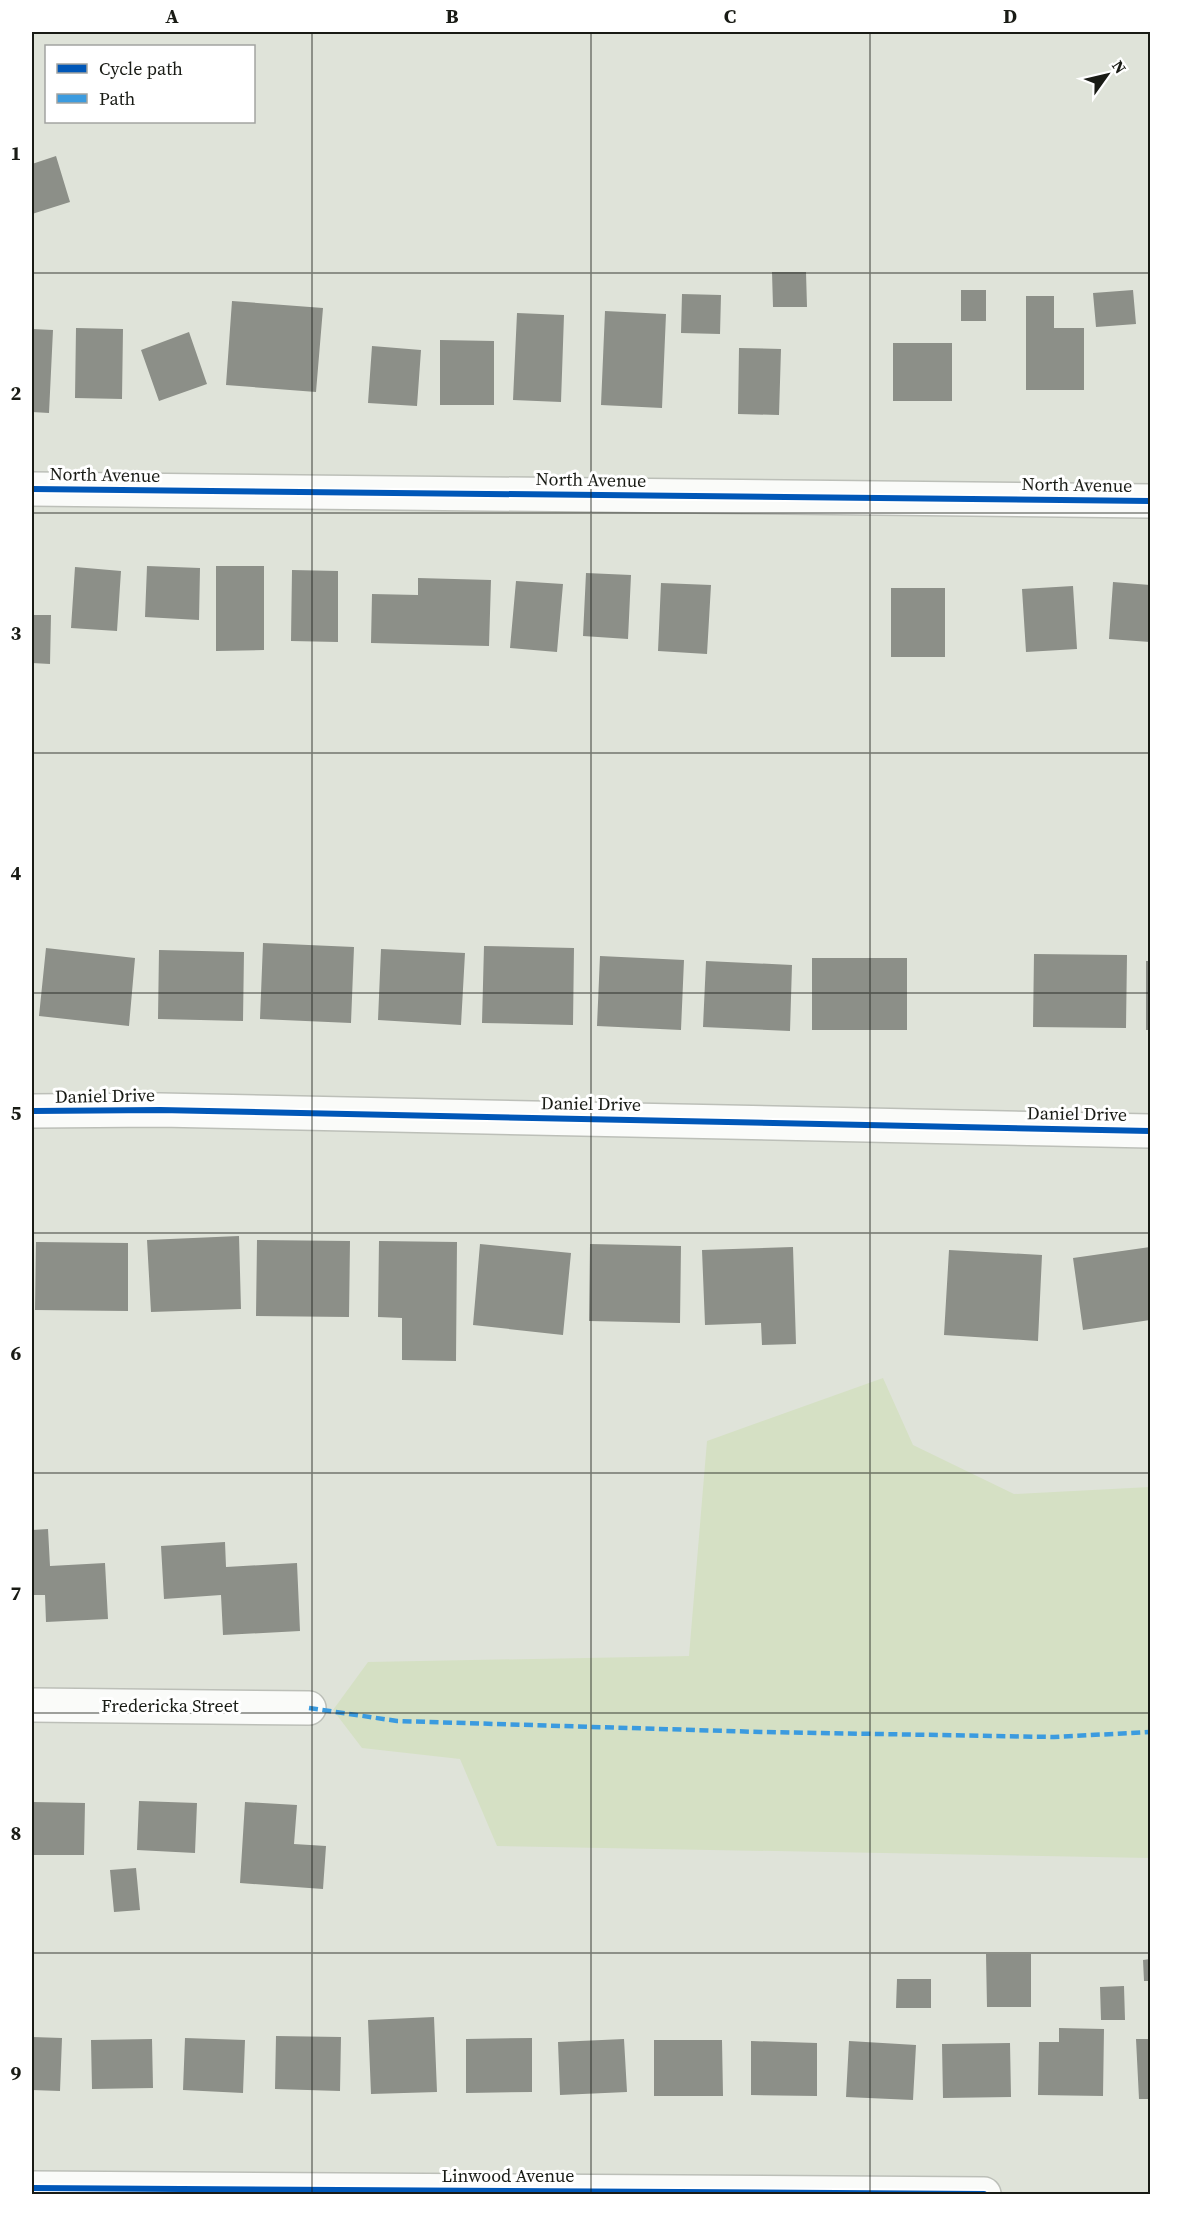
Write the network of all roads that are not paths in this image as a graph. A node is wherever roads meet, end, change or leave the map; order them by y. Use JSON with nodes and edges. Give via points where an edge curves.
{"nodes":[{"id":1,"x":32,"y":489,"type":"edge"},
{"id":2,"x":1150,"y":501,"type":"edge"},
{"id":3,"x":32,"y":1112,"type":"edge"},
{"id":4,"x":1150,"y":1131,"type":"edge"},
{"id":5,"x":32,"y":1705,"type":"edge"},
{"id":6,"x":309,"y":1708,"type":"dead end"},
{"id":7,"x":32,"y":2188,"type":"edge"},
{"id":8,"x":984,"y":2194,"type":"edge"}],
"edges":[{"from":1,"to":2,"type":"street","name":"North Avenue"},
{"from":3,"to":4,"type":"street","name":"Daniel Drive","via":[[160,1110]]},
{"from":5,"to":6,"type":"street","name":"Fredericka Street"},
{"from":7,"to":8,"type":"street","name":"Linwood Avenue"}]}
